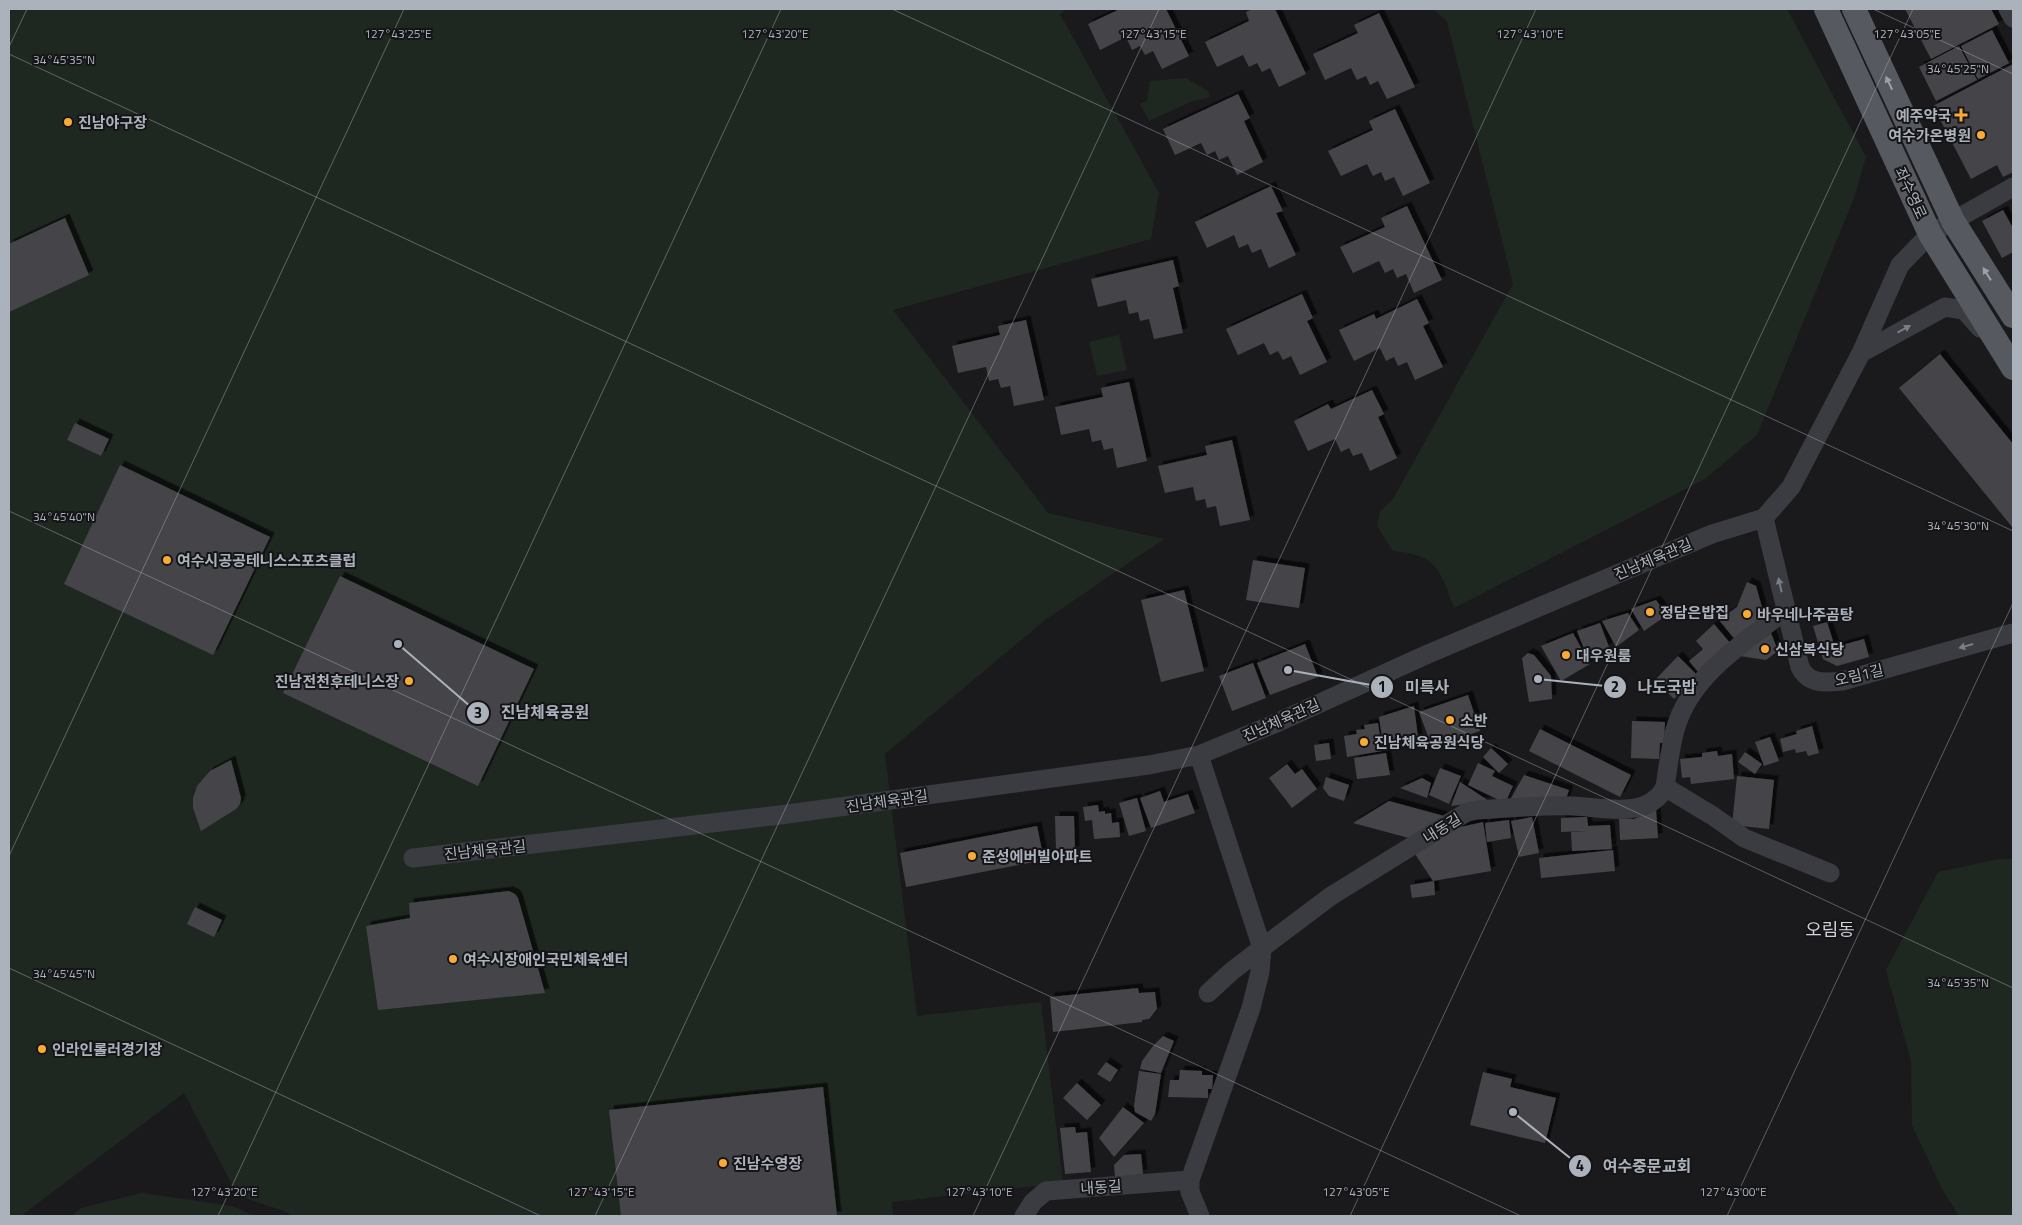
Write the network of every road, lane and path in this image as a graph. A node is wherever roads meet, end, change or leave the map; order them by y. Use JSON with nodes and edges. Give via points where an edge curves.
{"nodes":[{"id":1,"x":1826,"y":9,"type":"edge"},
{"id":2,"x":1854,"y":9,"type":"edge"},
{"id":3,"x":2008,"y":9,"type":"edge"},
{"id":4,"x":2013,"y":18,"type":"edge"},
{"id":5,"x":2013,"y":187,"type":"edge"},
{"id":6,"x":1954,"y":221,"type":"junction"},
{"id":7,"x":1930,"y":234,"type":"junction"},
{"id":8,"x":2013,"y":316,"type":"edge"},
{"id":9,"x":1861,"y":353,"type":"junction"},
{"id":10,"x":2013,"y":368,"type":"edge"},
{"id":11,"x":2013,"y":373,"type":"edge"},
{"id":12,"x":1764,"y":518,"type":"junction"},
{"id":13,"x":1786,"y":610,"type":"junction"},
{"id":14,"x":2013,"y":633,"type":"edge"},
{"id":15,"x":1199,"y":755,"type":"junction"},
{"id":16,"x":1665,"y":787,"type":"junction"},
{"id":17,"x":413,"y":858,"type":"dead end"},
{"id":18,"x":1830,"y":873,"type":"dead end"},
{"id":19,"x":1262,"y":948,"type":"junction"},
{"id":20,"x":1208,"y":993,"type":"dead end"},
{"id":21,"x":1190,"y":1180,"type":"junction"},
{"id":22,"x":1024,"y":1216,"type":"edge"},
{"id":23,"x":1200,"y":1216,"type":"edge"}],
"edges":[{"from":1,"to":7,"type":"main road","name":"좌수영로"},
{"from":6,"to":2,"type":"main road","name":"좌수영로","one_way":true},
{"from":3,"to":4,"type":"street"},
{"from":5,"to":6,"type":"street"},
{"from":6,"to":7,"type":"street"},
{"from":8,"to":6,"type":"main road","name":"좌수영로","one_way":true},
{"from":7,"to":9,"type":"street","via":[[1900,266]]},
{"from":7,"to":10,"type":"main road","name":"좌수영로"},
{"from":9,"to":11,"type":"street","one_way":true,"via":[[1945,307],[1964,310]]},
{"from":9,"to":12,"type":"street","via":[[1791,487]]},
{"from":13,"to":12,"type":"street","name":"오림1길","one_way":true},
{"from":12,"to":15,"type":"street","name":"진남체육관길","via":[[1694,542]]},
{"from":14,"to":13,"type":"street","name":"오림1길","one_way":true,"via":[[1842,681],[1817,682],[1803,674]]},
{"from":13,"to":16,"type":"street","via":[[1700,681],[1675,729]]},
{"from":15,"to":17,"type":"street","name":"진남체육관길","via":[[1148,765],[780,815]]},
{"from":15,"to":19,"type":"street"},
{"from":16,"to":18,"type":"street","via":[[1744,838]]},
{"from":16,"to":19,"type":"street","name":"내동길","via":[[1652,801],[1624,810],[1573,806],[1467,812],[1331,896]]},
{"from":19,"to":20,"type":"street","name":"내동길"},
{"from":19,"to":21,"type":"street","via":[[1251,1008]]},
{"from":21,"to":22,"type":"street","name":"내동길","via":[[1046,1191]]},
{"from":21,"to":23,"type":"street","via":[[1190,1192]]}]}
